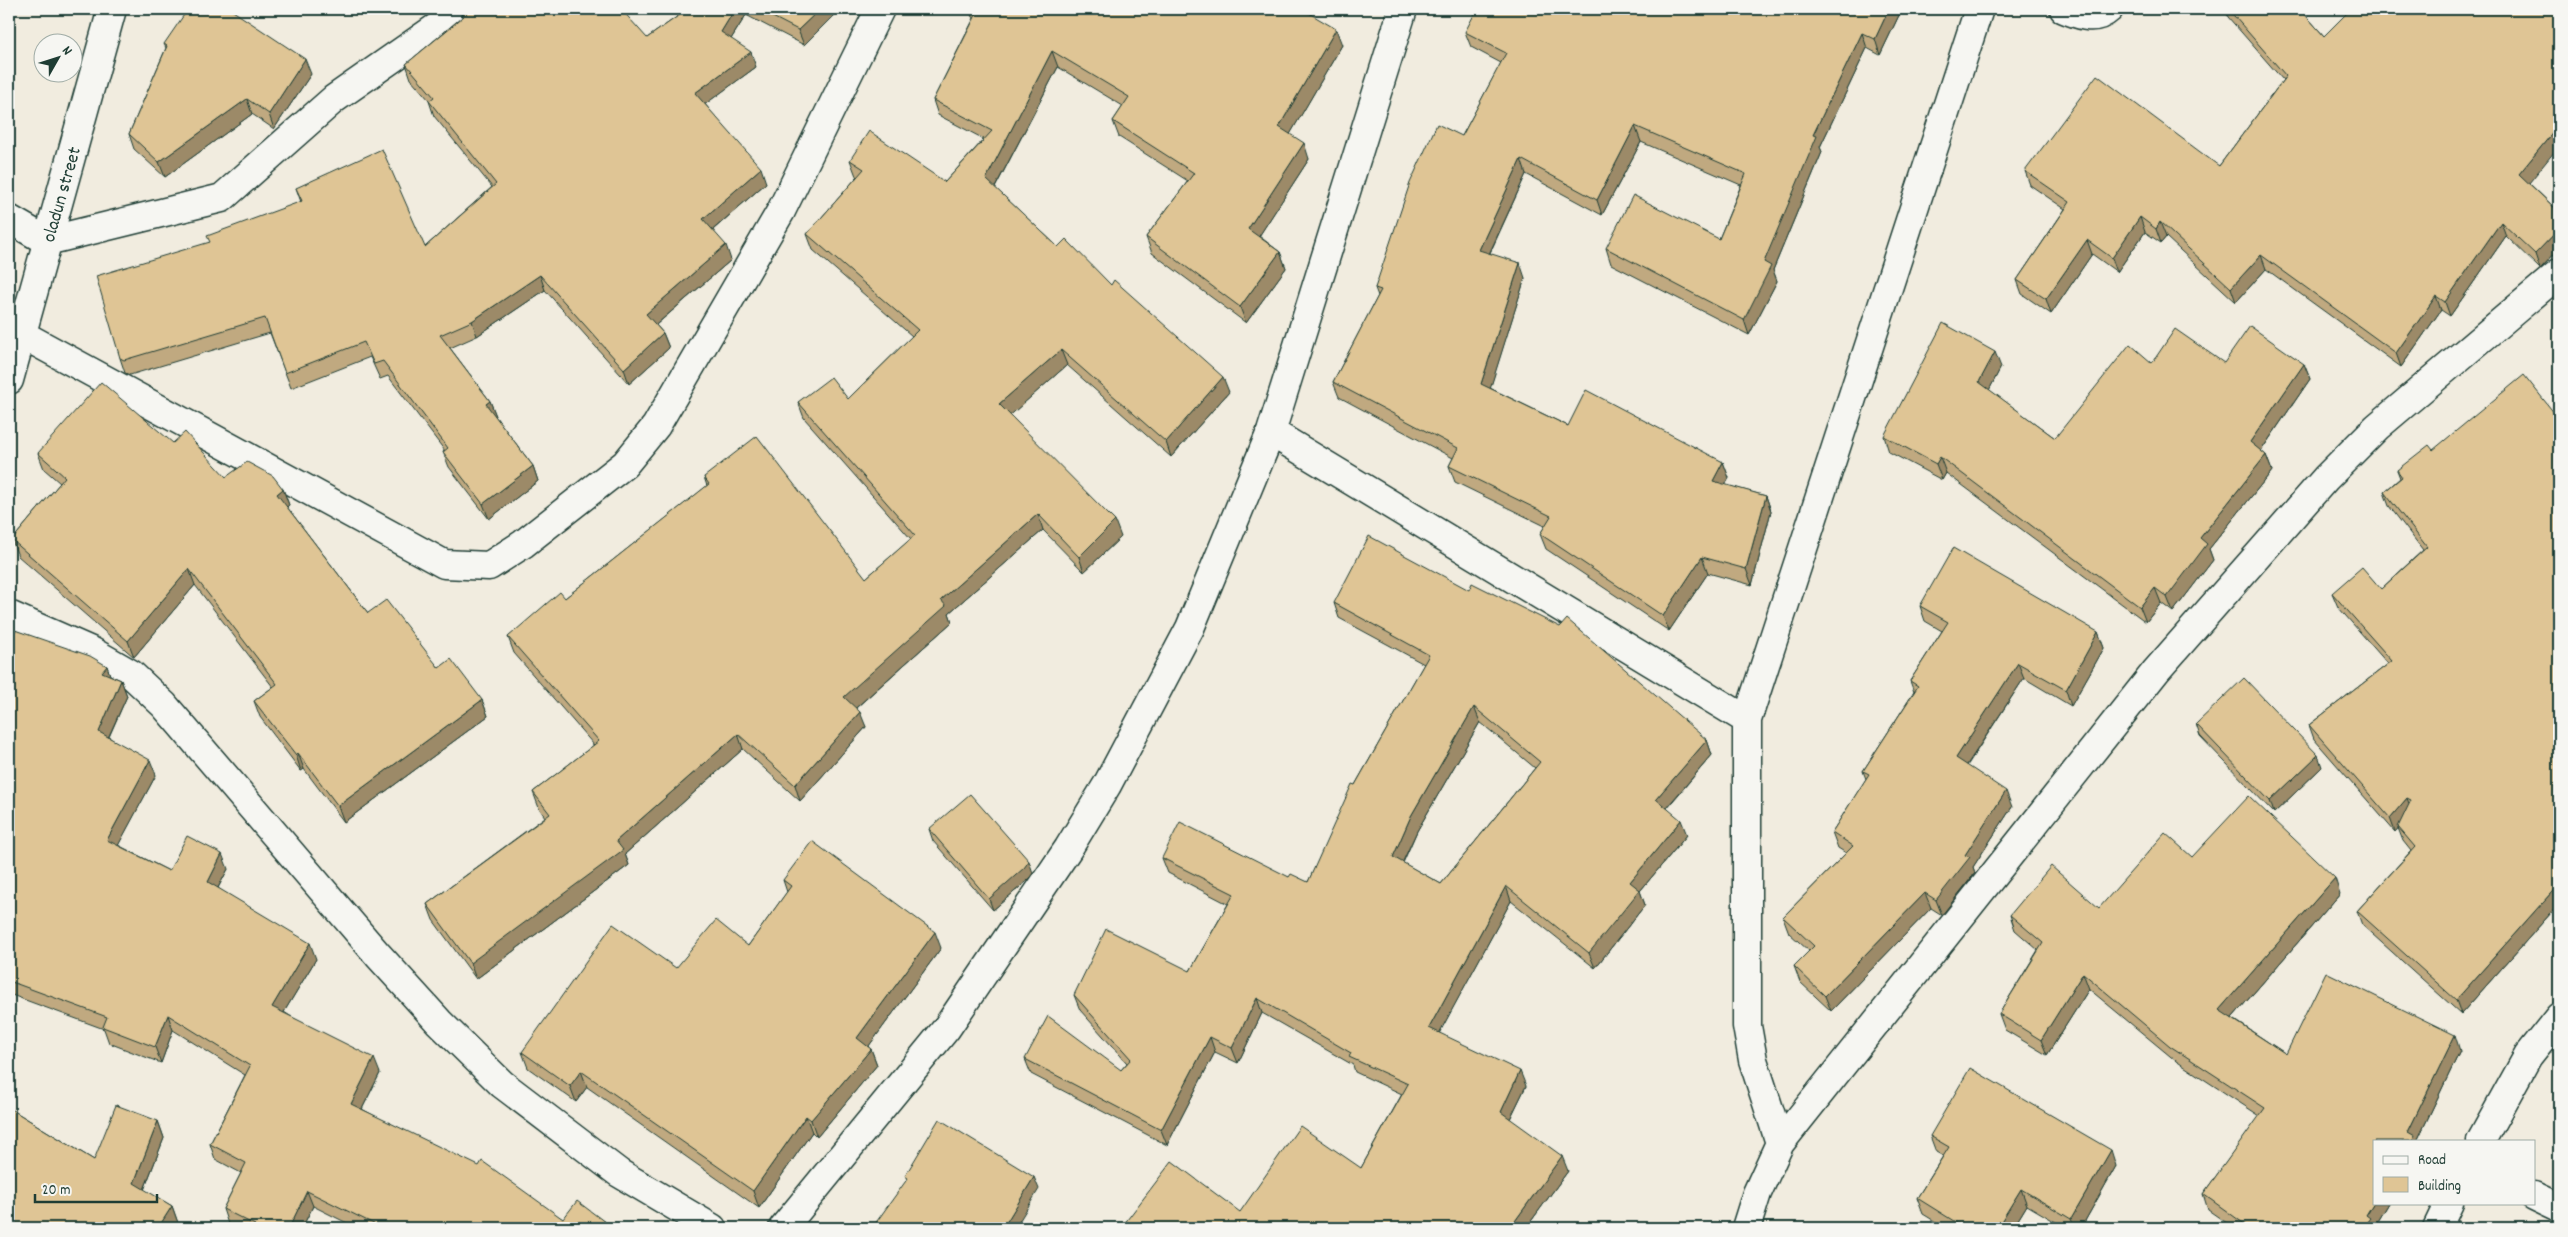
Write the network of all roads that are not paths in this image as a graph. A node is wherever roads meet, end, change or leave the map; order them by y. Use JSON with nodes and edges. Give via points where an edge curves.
{"nodes":[{"id":1,"x":112,"y":9,"type":"edge"},
{"id":2,"x":463,"y":9,"type":"edge"},
{"id":3,"x":880,"y":9,"type":"edge"},
{"id":4,"x":1403,"y":9,"type":"edge"},
{"id":5,"x":1978,"y":9,"type":"edge"},
{"id":6,"x":2064,"y":9,"type":"edge"},
{"id":7,"x":2109,"y":9,"type":"edge"},
{"id":8,"x":9,"y":219,"type":"edge"},
{"id":9,"x":47,"y":240,"type":"junction"},
{"id":10,"x":2559,"y":273,"type":"edge"},
{"id":11,"x":23,"y":335,"type":"junction"},
{"id":12,"x":9,"y":380,"type":"edge"},
{"id":13,"x":1271,"y":432,"type":"junction"},
{"id":14,"x":9,"y":615,"type":"edge"},
{"id":15,"x":1747,"y":720,"type":"junction"},
{"id":16,"x":2559,"y":1017,"type":"edge"},
{"id":17,"x":2482,"y":1140,"type":"edge"},
{"id":18,"x":1780,"y":1143,"type":"junction"},
{"id":19,"x":2536,"y":1197,"type":"edge"},
{"id":20,"x":2449,"y":1204,"type":"edge"},
{"id":21,"x":2559,"y":1208,"type":"edge"},
{"id":22,"x":712,"y":1228,"type":"edge"},
{"id":23,"x":783,"y":1228,"type":"edge"},
{"id":24,"x":1746,"y":1228,"type":"edge"},
{"id":25,"x":2437,"y":1228,"type":"edge"}],
"edges":[{"from":1,"to":9,"type":"street","name":"oladun street"},
{"from":2,"to":9,"type":"street","via":[[334,99],[222,198]]},
{"from":3,"to":11,"type":"street","via":[[781,211],[656,426],[625,464],[523,544],[489,566],[444,564]]},
{"from":4,"to":13,"type":"street"},
{"from":5,"to":15,"type":"street"},
{"from":6,"to":7,"type":"street","via":[[2085,17],[2102,15]]},
{"from":8,"to":9,"type":"street"},
{"from":9,"to":11,"type":"street","name":"oladun street"},
{"from":10,"to":18,"type":"street","via":[[2377,427],[2326,478],[2156,671]]},
{"from":11,"to":12,"type":"street","name":"oladun street"},
{"from":13,"to":15,"type":"street"},
{"from":13,"to":23,"type":"street","via":[[1190,628],[1106,786],[1068,849],[946,1029]]},
{"from":14,"to":22,"type":"street","via":[[91,651],[131,674],[164,705],[378,955],[502,1084],[619,1173]]},
{"from":15,"to":18,"type":"street","via":[[1747,1026],[1753,1060]]},
{"from":16,"to":17,"type":"street","via":[[2528,1056]]},
{"from":18,"to":24,"type":"street","via":[[1757,1193]]},
{"from":19,"to":21,"type":"street"},
{"from":20,"to":25,"type":"street"}]}
